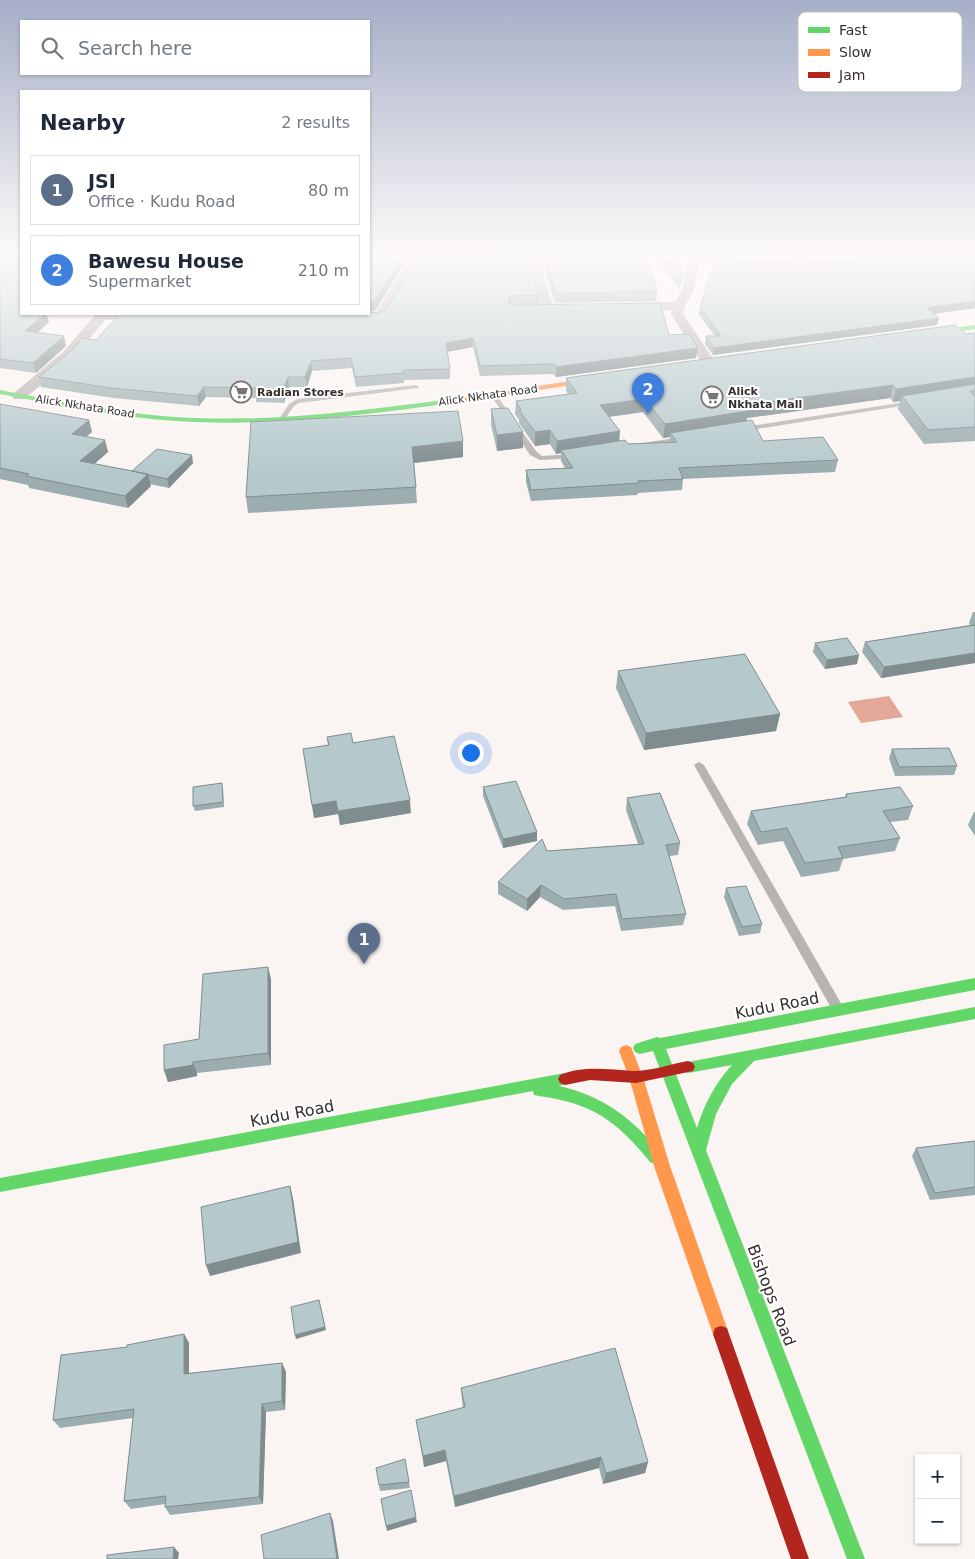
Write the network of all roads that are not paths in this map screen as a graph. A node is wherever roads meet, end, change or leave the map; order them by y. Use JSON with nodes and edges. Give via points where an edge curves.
{"nodes":[{"id":1,"x":93,"y":327,"type":"edge"},
{"id":2,"x":685,"y":327,"type":"edge"},
{"id":3,"x":975,"y":327,"type":"edge"},
{"id":4,"x":916,"y":335,"type":"edge"},
{"id":5,"x":709,"y":363,"type":"edge"},
{"id":6,"x":620,"y":376,"type":"edge"},
{"id":7,"x":416,"y":388,"type":"dead end"},
{"id":8,"x":0,"y":392,"type":"edge"},
{"id":9,"x":493,"y":394,"type":"junction"},
{"id":10,"x":19,"y":396,"type":"junction"},
{"id":11,"x":916,"y":402,"type":"edge"},
{"id":12,"x":282,"y":419,"type":"junction"},
{"id":13,"x":740,"y":430,"type":"edge"},
{"id":14,"x":691,"y":438,"type":"edge"},
{"id":15,"x":632,"y":447,"type":"edge"},
{"id":16,"x":583,"y":454,"type":"edge"},
{"id":17,"x":699,"y":765,"type":"dead end"},
{"id":18,"x":975,"y":984,"type":"edge"},
{"id":19,"x":838,"y":1010,"type":"junction"},
{"id":20,"x":975,"y":1013,"type":"edge"},
{"id":21,"x":657,"y":1044,"type":"junction"},
{"id":22,"x":750,"y":1055,"type":"junction"},
{"id":23,"x":605,"y":1064,"type":"dead end"},
{"id":24,"x":668,"y":1071,"type":"junction"},
{"id":25,"x":590,"y":1074,"type":"junction"},
{"id":26,"x":636,"y":1077,"type":"junction"},
{"id":27,"x":512,"y":1088,"type":"junction"},
{"id":28,"x":699,"y":1149,"type":"junction"},
{"id":29,"x":662,"y":1166,"type":"junction"},
{"id":30,"x":0,"y":1185,"type":"edge"},
{"id":31,"x":800,"y":1559,"type":"edge"},
{"id":32,"x":856,"y":1559,"type":"edge"}],
"edges":[{"from":1,"to":10,"type":"street","via":[[69,354]]},
{"from":2,"to":5,"type":"street"},
{"from":3,"to":4,"type":"main road"},
{"from":6,"to":9,"type":"main road","name":"Alick Nkhata Road"},
{"from":7,"to":12,"type":"lane","via":[[297,401]]},
{"from":8,"to":10,"type":"main road","name":"Alick Nkhata Road"},
{"from":9,"to":12,"type":"main road","name":"Alick Nkhata Road","via":[[354,413]]},
{"from":9,"to":16,"type":"lane","via":[[533,453],[540,458]]},
{"from":10,"to":12,"type":"main road","name":"Alick Nkhata Road","via":[[168,418]]},
{"from":11,"to":13,"type":"lane"},
{"from":14,"to":15,"type":"lane"},
{"from":17,"to":19,"type":"lane"},
{"from":18,"to":19,"type":"main road","name":"Kudu Road"},
{"from":19,"to":21,"type":"main road","name":"Kudu Road"},
{"from":20,"to":22,"type":"main road","name":"Kudu Road"},
{"from":21,"to":24,"type":"main road","name":"Bishops Road"},
{"from":21,"to":26,"type":"main road","name":"Kudu Road","via":[[623,1053]]},
{"from":22,"to":24,"type":"main road","name":"Kudu Road"},
{"from":22,"to":28,"type":"main road","via":[[727,1080],[713,1104]]},
{"from":23,"to":25,"type":"main road","name":"Kudu Road"},
{"from":24,"to":26,"type":"main road","name":"Kudu Road"},
{"from":24,"to":28,"type":"main road","name":"Bishops Road"},
{"from":25,"to":26,"type":"main road","name":"Kudu Road"},
{"from":25,"to":27,"type":"main road","name":"Kudu Road"},
{"from":26,"to":29,"type":"main road"},
{"from":27,"to":29,"type":"main road","via":[[555,1090],[597,1104],[633,1130]]},
{"from":27,"to":30,"type":"main road","name":"Kudu Road"},
{"from":28,"to":32,"type":"main road","name":"Bishops Road"},
{"from":29,"to":31,"type":"main road"}]}
